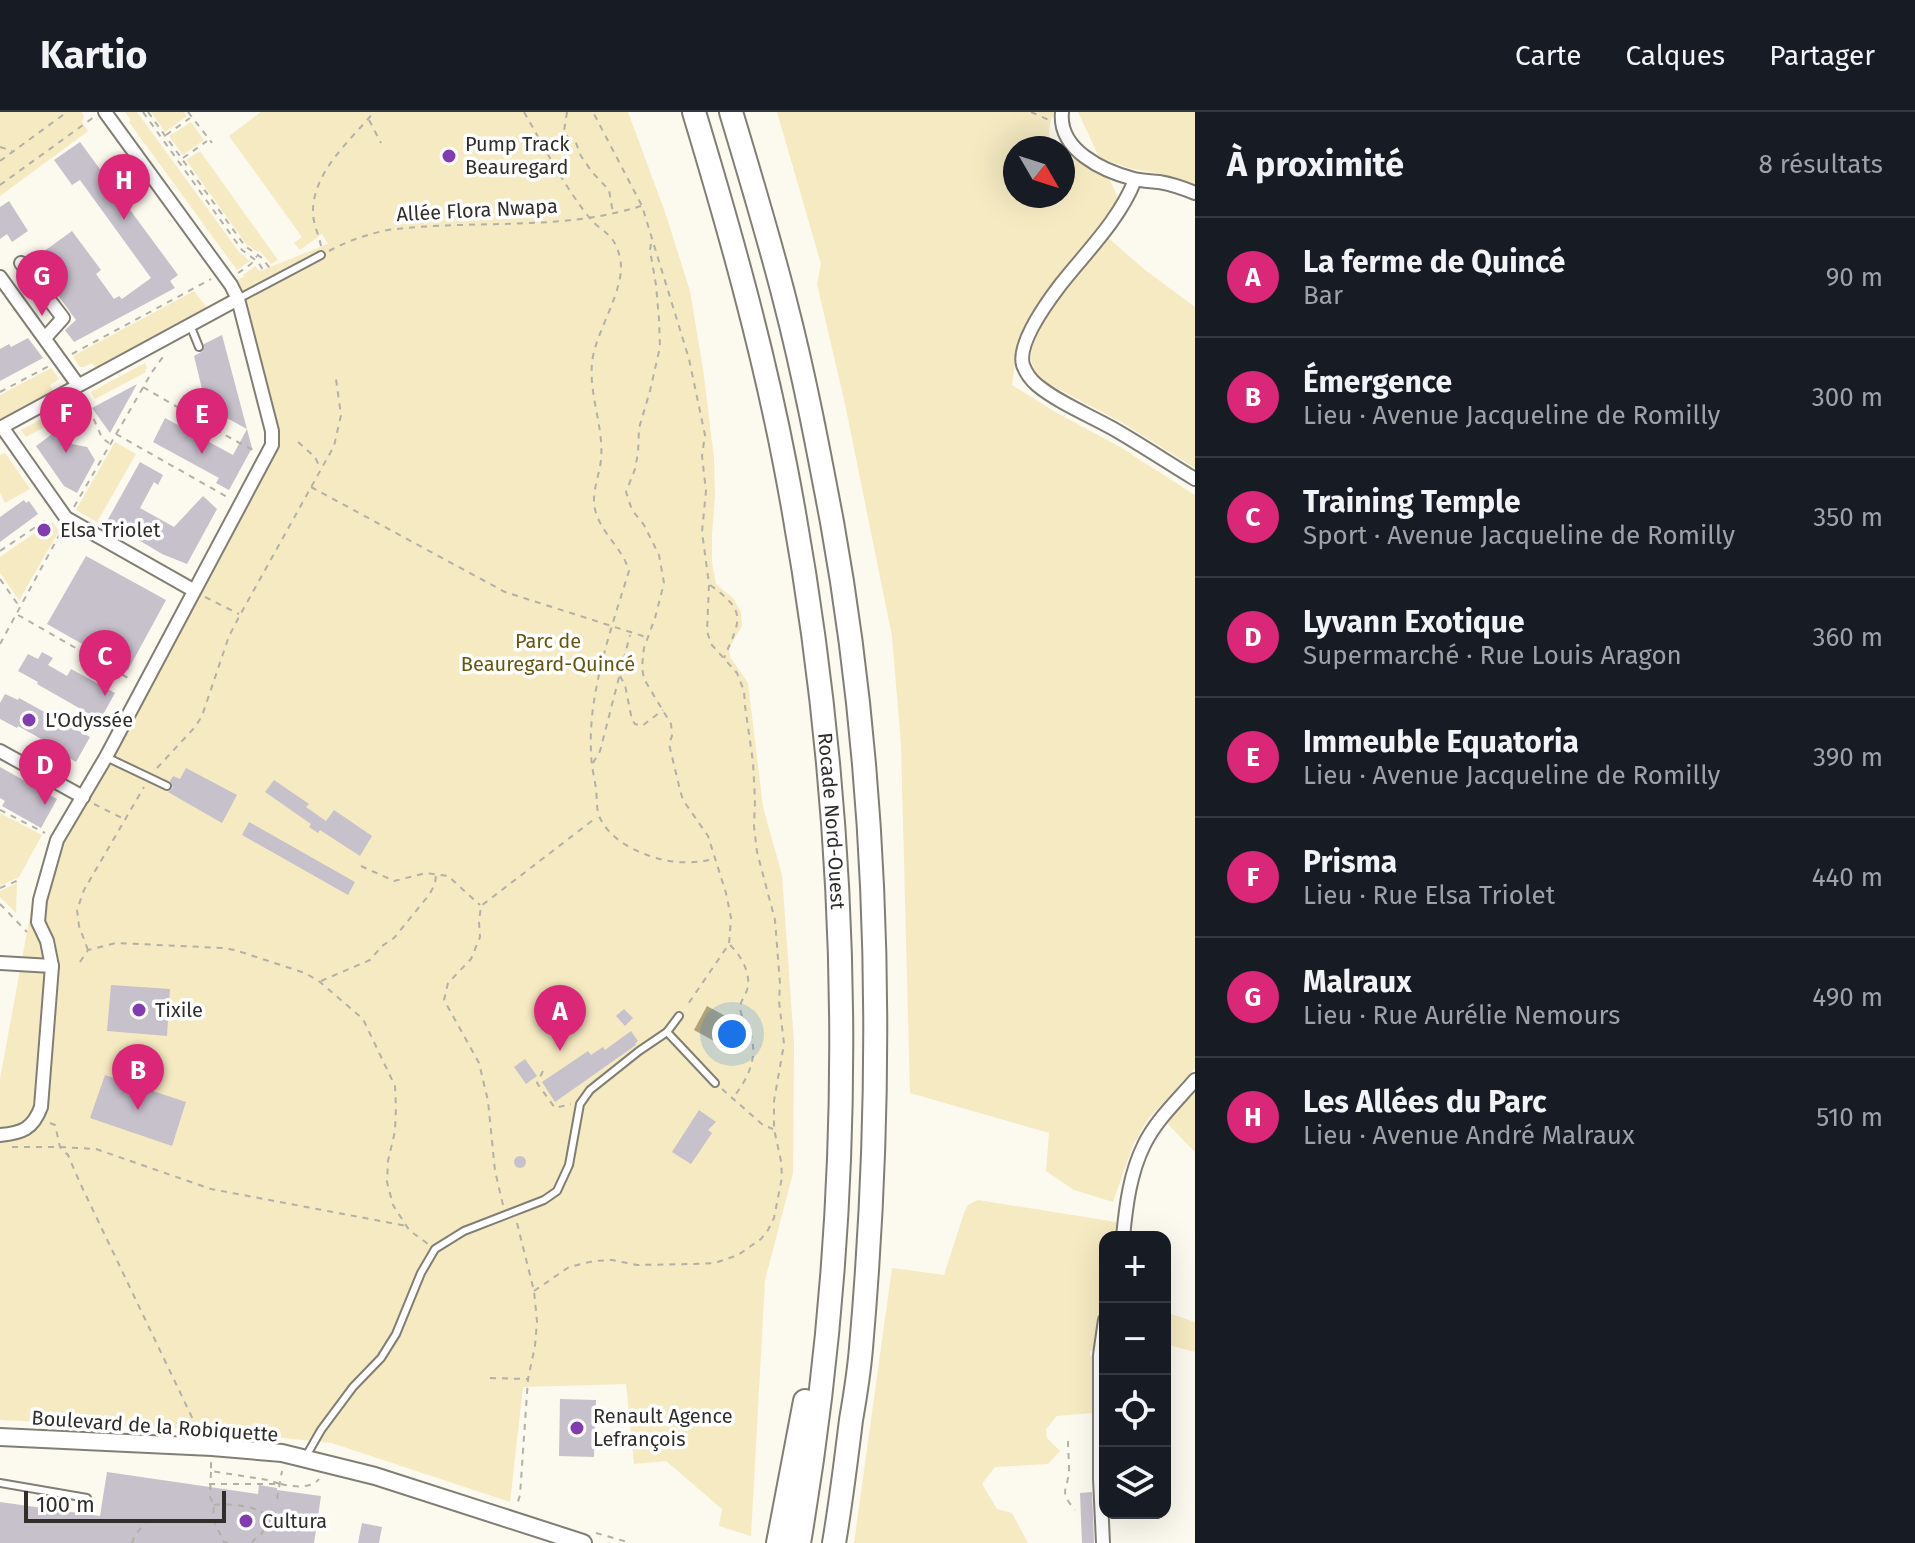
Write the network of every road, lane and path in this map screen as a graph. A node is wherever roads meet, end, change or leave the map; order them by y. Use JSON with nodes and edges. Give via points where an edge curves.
{"nodes":[{"id":1,"x":67,"y":112,"type":"edge"},
{"id":2,"x":103,"y":112,"type":"edge"},
{"id":3,"x":143,"y":112,"type":"edge"},
{"id":4,"x":148,"y":112,"type":"edge"},
{"id":5,"x":188,"y":112,"type":"edge"},
{"id":6,"x":374,"y":112,"type":"edge"},
{"id":7,"x":567,"y":112,"type":"edge"},
{"id":8,"x":593,"y":112,"type":"edge"},
{"id":9,"x":694,"y":112,"type":"edge"},
{"id":10,"x":731,"y":112,"type":"edge"},
{"id":11,"x":1031,"y":112,"type":"edge"},
{"id":12,"x":1062,"y":112,"type":"edge"},
{"id":13,"x":527,"y":113,"type":"edge"},
{"id":14,"x":191,"y":117,"type":"junction"},
{"id":15,"x":369,"y":119,"type":"junction"},
{"id":16,"x":1063,"y":130,"type":"junction"},
{"id":17,"x":166,"y":136,"type":"junction"},
{"id":18,"x":209,"y":140,"type":"junction"},
{"id":19,"x":212,"y":143,"type":"dead end"},
{"id":20,"x":381,"y":143,"type":"dead end"},
{"id":21,"x":0,"y":147,"type":"edge"},
{"id":22,"x":13,"y":152,"type":"junction"},
{"id":23,"x":182,"y":158,"type":"junction"},
{"id":24,"x":0,"y":161,"type":"edge"},
{"id":25,"x":1135,"y":180,"type":"junction"},
{"id":26,"x":0,"y":185,"type":"edge"},
{"id":27,"x":1195,"y":193,"type":"edge"},
{"id":28,"x":642,"y":206,"type":"junction"},
{"id":29,"x":613,"y":214,"type":"junction"},
{"id":30,"x":590,"y":219,"type":"junction"},
{"id":31,"x":651,"y":243,"type":"junction"},
{"id":32,"x":322,"y":254,"type":"junction"},
{"id":33,"x":258,"y":255,"type":"junction"},
{"id":34,"x":254,"y":260,"type":"junction"},
{"id":35,"x":21,"y":263,"type":"dead end"},
{"id":36,"x":222,"y":272,"type":"junction"},
{"id":37,"x":0,"y":277,"type":"edge"},
{"id":38,"x":273,"y":280,"type":"junction"},
{"id":39,"x":231,"y":285,"type":"junction"},
{"id":40,"x":238,"y":299,"type":"junction"},
{"id":41,"x":190,"y":325,"type":"junction"},
{"id":42,"x":45,"y":338,"type":"junction"},
{"id":43,"x":199,"y":347,"type":"dead end"},
{"id":44,"x":168,"y":350,"type":"dead end"},
{"id":45,"x":61,"y":360,"type":"junction"},
{"id":46,"x":336,"y":379,"type":"dead end"},
{"id":47,"x":78,"y":385,"type":"junction"},
{"id":48,"x":143,"y":387,"type":"junction"},
{"id":49,"x":0,"y":392,"type":"edge"},
{"id":50,"x":1,"y":428,"type":"edge"},
{"id":51,"x":116,"y":434,"type":"junction"},
{"id":52,"x":298,"y":442,"type":"dead end"},
{"id":53,"x":111,"y":444,"type":"junction"},
{"id":54,"x":267,"y":454,"type":"junction"},
{"id":55,"x":321,"y":469,"type":"junction"},
{"id":56,"x":1195,"y":479,"type":"edge"},
{"id":57,"x":311,"y":487,"type":"junction"},
{"id":58,"x":240,"y":504,"type":"junction"},
{"id":59,"x":66,"y":518,"type":"junction"},
{"id":60,"x":0,"y":551,"type":"edge"},
{"id":61,"x":0,"y":579,"type":"edge"},
{"id":62,"x":709,"y":584,"type":"junction"},
{"id":63,"x":193,"y":590,"type":"junction"},
{"id":64,"x":20,"y":607,"type":"junction"},
{"id":65,"x":17,"y":614,"type":"junction"},
{"id":66,"x":612,"y":626,"type":"junction"},
{"id":67,"x":631,"y":633,"type":"junction"},
{"id":68,"x":647,"y":638,"type":"junction"},
{"id":69,"x":0,"y":644,"type":"edge"},
{"id":70,"x":724,"y":658,"type":"junction"},
{"id":71,"x":619,"y":675,"type":"junction"},
{"id":72,"x":142,"y":688,"type":"junction"},
{"id":73,"x":664,"y":710,"type":"junction"},
{"id":74,"x":0,"y":751,"type":"edge"},
{"id":75,"x":106,"y":757,"type":"junction"},
{"id":76,"x":592,"y":764,"type":"junction"},
{"id":77,"x":167,"y":786,"type":"dead end"},
{"id":78,"x":83,"y":797,"type":"junction"},
{"id":79,"x":0,"y":810,"type":"edge"},
{"id":80,"x":598,"y":816,"type":"junction"},
{"id":81,"x":125,"y":820,"type":"dead end"},
{"id":82,"x":57,"y":840,"type":"junction"},
{"id":83,"x":714,"y":859,"type":"junction"},
{"id":84,"x":361,"y":866,"type":"dead end"},
{"id":85,"x":436,"y":875,"type":"junction"},
{"id":86,"x":19,"y":880,"type":"dead end"},
{"id":87,"x":0,"y":888,"type":"edge"},
{"id":88,"x":0,"y":904,"type":"edge"},
{"id":89,"x":481,"y":906,"type":"junction"},
{"id":90,"x":29,"y":933,"type":"dead end"},
{"id":91,"x":729,"y":944,"type":"junction"},
{"id":92,"x":80,"y":962,"type":"dead end"},
{"id":93,"x":0,"y":963,"type":"edge"},
{"id":94,"x":52,"y":966,"type":"junction"},
{"id":95,"x":320,"y":982,"type":"junction"},
{"id":96,"x":679,"y":1016,"type":"joint"},
{"id":97,"x":667,"y":1032,"type":"junction"},
{"id":98,"x":543,"y":1071,"type":"dead end"},
{"id":99,"x":1195,"y":1080,"type":"edge"},
{"id":100,"x":715,"y":1083,"type":"joint"},
{"id":101,"x":732,"y":1099,"type":"junction"},
{"id":102,"x":580,"y":1104,"type":"junction"},
{"id":103,"x":34,"y":1122,"type":"junction"},
{"id":104,"x":774,"y":1129,"type":"junction"},
{"id":105,"x":0,"y":1135,"type":"edge"},
{"id":106,"x":0,"y":1147,"type":"edge"},
{"id":107,"x":60,"y":1147,"type":"junction"},
{"id":108,"x":509,"y":1212,"type":"junction"},
{"id":109,"x":408,"y":1227,"type":"junction"},
{"id":110,"x":1124,"y":1231,"type":"edge"},
{"id":111,"x":435,"y":1249,"type":"junction"},
{"id":112,"x":831,"y":1283,"type":"junction"},
{"id":113,"x":534,"y":1291,"type":"junction"},
{"id":114,"x":1100,"y":1375,"type":"edge"},
{"id":115,"x":490,"y":1378,"type":"dead end"},
{"id":116,"x":528,"y":1379,"type":"junction"},
{"id":117,"x":197,"y":1431,"type":"dead end"},
{"id":118,"x":0,"y":1437,"type":"edge"},
{"id":119,"x":1068,"y":1441,"type":"dead end"},
{"id":120,"x":305,"y":1458,"type":"junction"},
{"id":121,"x":211,"y":1461,"type":"dead end"},
{"id":122,"x":211,"y":1471,"type":"junction"},
{"id":123,"x":322,"y":1473,"type":"dead end"},
{"id":124,"x":280,"y":1481,"type":"junction"},
{"id":125,"x":0,"y":1483,"type":"edge"},
{"id":126,"x":209,"y":1484,"type":"junction"},
{"id":127,"x":87,"y":1498,"type":"dead end"},
{"id":128,"x":277,"y":1499,"type":"dead end"},
{"id":129,"x":214,"y":1505,"type":"junction"},
{"id":130,"x":517,"y":1508,"type":"dead end"},
{"id":131,"x":1075,"y":1510,"type":"dead end"},
{"id":132,"x":146,"y":1522,"type":"dead end"},
{"id":133,"x":539,"y":1530,"type":"junction"},
{"id":134,"x":836,"y":1537,"type":"edge"},
{"id":135,"x":132,"y":1543,"type":"edge"},
{"id":136,"x":229,"y":1543,"type":"edge"},
{"id":137,"x":251,"y":1543,"type":"edge"},
{"id":138,"x":557,"y":1543,"type":"edge"},
{"id":139,"x":583,"y":1543,"type":"edge"},
{"id":140,"x":778,"y":1543,"type":"edge"},
{"id":141,"x":799,"y":1543,"type":"edge"},
{"id":142,"x":1103,"y":1543,"type":"edge"}],
"edges":[{"from":1,"to":22,"type":"path"},
{"from":2,"to":26,"type":"path"},
{"from":2,"to":36,"type":"street"},
{"from":3,"to":34,"type":"path"},
{"from":4,"to":17,"type":"path"},
{"from":5,"to":14,"type":"path"},
{"from":6,"to":15,"type":"path"},
{"from":7,"to":29,"type":"path","via":[[564,131],[609,190]]},
{"from":8,"to":28,"type":"path"},
{"from":9,"to":112,"type":"highway","name":"Rocade Nord-Ouest","via":[[774,408],[808,591],[827,746],[842,1027]]},
{"from":10,"to":134,"type":"highway","name":"Rocade Nord-Ouest","via":[[786,305],[817,448],[851,646],[865,775],[875,968],[872,1195],[861,1352]]},
{"from":11,"to":16,"type":"path"},
{"from":12,"to":16,"type":"street"},
{"from":13,"to":30,"type":"path"},
{"from":14,"to":17,"type":"path"},
{"from":14,"to":18,"type":"path"},
{"from":15,"to":20,"type":"path"},
{"from":15,"to":32,"type":"path","via":[[326,169],[316,190],[313,216]]},
{"from":16,"to":25,"type":"street","via":[[1087,159]]},
{"from":17,"to":23,"type":"path"},
{"from":18,"to":19,"type":"path"},
{"from":18,"to":23,"type":"path"},
{"from":21,"to":22,"type":"path"},
{"from":22,"to":24,"type":"path"},
{"from":23,"to":33,"type":"path","via":[[245,246]]},
{"from":25,"to":27,"type":"street"},
{"from":25,"to":56,"type":"street","via":[[1114,219],[1044,309],[1023,361],[1040,387]]},
{"from":28,"to":29,"type":"path","name":"Allée Flora Nwapa"},
{"from":28,"to":31,"type":"path"},
{"from":29,"to":30,"type":"path","name":"Allée Flora Nwapa"},
{"from":30,"to":32,"type":"path","name":"Allée Flora Nwapa","via":[[404,228],[371,233]]},
{"from":30,"to":66,"type":"path","via":[[614,241],[622,267],[592,361],[601,450],[593,501],[602,528],[629,571]]},
{"from":31,"to":62,"type":"path","via":[[689,359],[705,435],[702,532]]},
{"from":31,"to":68,"type":"path","via":[[660,347],[626,492],[659,555],[664,583]]},
{"from":32,"to":38,"type":"lane"},
{"from":33,"to":34,"type":"path"},
{"from":33,"to":38,"type":"path"},
{"from":34,"to":38,"type":"path"},
{"from":34,"to":39,"type":"path","via":[[237,273],[242,280]]},
{"from":35,"to":42,"type":"street","via":[[63,318]]},
{"from":36,"to":39,"type":"street"},
{"from":36,"to":45,"type":"path"},
{"from":37,"to":42,"type":"street"},
{"from":38,"to":40,"type":"lane"},
{"from":39,"to":40,"type":"street"},
{"from":40,"to":41,"type":"street"},
{"from":40,"to":54,"type":"street","via":[[272,431]]},
{"from":41,"to":43,"type":"lane"},
{"from":41,"to":47,"type":"street"},
{"from":42,"to":45,"type":"street"},
{"from":44,"to":48,"type":"path"},
{"from":45,"to":47,"type":"street"},
{"from":45,"to":49,"type":"path"},
{"from":46,"to":55,"type":"path","via":[[341,415],[334,446]]},
{"from":47,"to":50,"type":"street"},
{"from":47,"to":53,"type":"path","via":[[102,438]]},
{"from":48,"to":51,"type":"path"},
{"from":48,"to":54,"type":"path"},
{"from":50,"to":59,"type":"street"},
{"from":51,"to":53,"type":"path"},
{"from":51,"to":58,"type":"path"},
{"from":52,"to":55,"type":"path"},
{"from":53,"to":59,"type":"path"},
{"from":54,"to":58,"type":"street"},
{"from":55,"to":57,"type":"path"},
{"from":57,"to":63,"type":"path","via":[[240,615]]},
{"from":57,"to":66,"type":"path","via":[[505,592]]},
{"from":58,"to":63,"type":"street"},
{"from":59,"to":60,"type":"path","via":[[49,518]]},
{"from":59,"to":63,"type":"street"},
{"from":59,"to":64,"type":"path"},
{"from":61,"to":64,"type":"path"},
{"from":62,"to":70,"type":"path","via":[[708,638]]},
{"from":62,"to":70,"type":"path","via":[[738,614]]},
{"from":63,"to":72,"type":"street"},
{"from":64,"to":65,"type":"path"},
{"from":65,"to":69,"type":"path"},
{"from":65,"to":72,"type":"path"},
{"from":66,"to":67,"type":"path"},
{"from":66,"to":76,"type":"path","via":[[598,677]]},
{"from":67,"to":68,"type":"path"},
{"from":67,"to":71,"type":"path"},
{"from":68,"to":73,"type":"path","via":[[644,679]]},
{"from":70,"to":104,"type":"path","via":[[744,691],[757,852],[775,920],[784,1044]]},
{"from":71,"to":73,"type":"path","via":[[635,724],[642,726]]},
{"from":71,"to":76,"type":"path"},
{"from":72,"to":75,"type":"street"},
{"from":73,"to":83,"type":"path","via":[[673,730],[669,750],[683,800],[708,836]]},
{"from":74,"to":78,"type":"street"},
{"from":75,"to":77,"type":"lane"},
{"from":75,"to":78,"type":"street"},
{"from":76,"to":80,"type":"path"},
{"from":78,"to":81,"type":"path"},
{"from":78,"to":82,"type":"street"},
{"from":79,"to":82,"type":"path"},
{"from":80,"to":83,"type":"path","via":[[613,836],[649,856],[697,863]]},
{"from":80,"to":89,"type":"path"},
{"from":82,"to":94,"type":"street","via":[[38,922]]},
{"from":83,"to":91,"type":"path","via":[[731,918]]},
{"from":84,"to":85,"type":"path","via":[[394,881]]},
{"from":85,"to":89,"type":"path","via":[[448,876]]},
{"from":85,"to":95,"type":"path","via":[[429,895],[394,938],[370,960]]},
{"from":86,"to":87,"type":"path"},
{"from":88,"to":90,"type":"path"},
{"from":89,"to":108,"type":"path","via":[[480,937],[471,959],[448,983],[444,1000],[479,1063],[495,1171]]},
{"from":91,"to":96,"type":"path"},
{"from":91,"to":101,"type":"path","via":[[748,977],[740,1010],[753,1051],[749,1075]]},
{"from":92,"to":95,"type":"path","via":[[88,950],[116,943],[223,948]]},
{"from":93,"to":94,"type":"street"},
{"from":94,"to":103,"type":"street","via":[[41,1107]]},
{"from":95,"to":109,"type":"path","via":[[363,1019],[395,1086],[387,1182],[393,1205]]},
{"from":96,"to":97,"type":"lane"},
{"from":97,"to":100,"type":"lane"},
{"from":97,"to":102,"type":"lane","via":[[606,1076]]},
{"from":98,"to":102,"type":"path","via":[[537,1083],[555,1108]]},
{"from":99,"to":110,"type":"street","via":[[1144,1145]]},
{"from":100,"to":101,"type":"path"},
{"from":101,"to":104,"type":"path"},
{"from":102,"to":108,"type":"lane","via":[[569,1165],[557,1191]]},
{"from":103,"to":105,"type":"street","via":[[20,1132]]},
{"from":103,"to":107,"type":"path","via":[[55,1125]]},
{"from":104,"to":113,"type":"path","via":[[781,1161],[779,1196],[768,1230],[749,1249],[715,1263],[594,1261],[569,1267]]},
{"from":106,"to":107,"type":"path"},
{"from":107,"to":109,"type":"path","via":[[96,1149],[211,1189]]},
{"from":107,"to":117,"type":"path"},
{"from":108,"to":111,"type":"lane"},
{"from":108,"to":113,"type":"path"},
{"from":109,"to":111,"type":"path"},
{"from":111,"to":120,"type":"lane","via":[[396,1334]]},
{"from":112,"to":140,"type":"highway"},
{"from":112,"to":141,"type":"highway","name":"Rocade Nord-Ouest"},
{"from":113,"to":116,"type":"path","via":[[537,1321]]},
{"from":114,"to":142,"type":"street"},
{"from":115,"to":116,"type":"path"},
{"from":116,"to":130,"type":"path"},
{"from":118,"to":120,"type":"main road","name":"Boulevard de la Robiquette","via":[[226,1447]]},
{"from":119,"to":131,"type":"path","via":[[1064,1491]]},
{"from":120,"to":133,"type":"main road","name":"Boulevard de la Robiquette"},
{"from":121,"to":122,"type":"path"},
{"from":122,"to":124,"type":"path"},
{"from":122,"to":126,"type":"path"},
{"from":123,"to":124,"type":"path","via":[[310,1486]]},
{"from":124,"to":126,"type":"path"},
{"from":124,"to":128,"type":"path"},
{"from":125,"to":127,"type":"lane"},
{"from":126,"to":129,"type":"path"},
{"from":129,"to":136,"type":"path","via":[[213,1519]]},
{"from":129,"to":137,"type":"path","via":[[264,1510],[270,1518]]},
{"from":132,"to":135,"type":"path"},
{"from":133,"to":138,"type":"street"},
{"from":133,"to":139,"type":"main road","name":"Boulevard de la Robiquette"}]}
